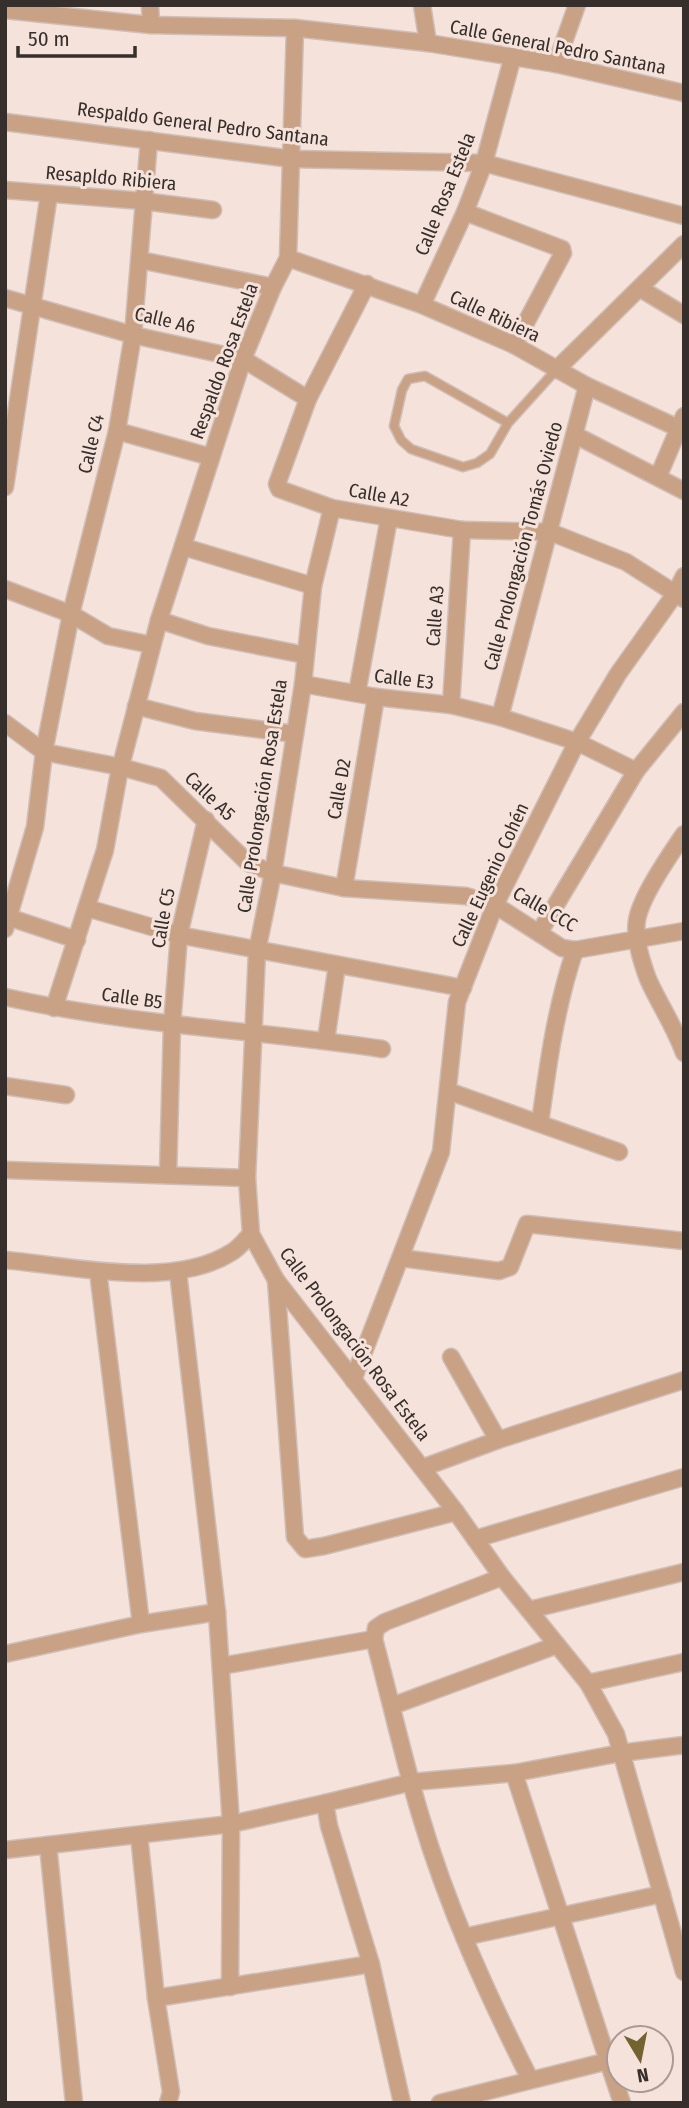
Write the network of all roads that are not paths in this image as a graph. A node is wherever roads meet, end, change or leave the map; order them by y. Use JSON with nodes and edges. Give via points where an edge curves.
{"nodes":[{"id":1,"x":150,"y":5,"type":"edge"},
{"id":2,"x":422,"y":5,"type":"edge"},
{"id":3,"x":577,"y":5,"type":"edge"},
{"id":4,"x":5,"y":10,"type":"edge"},
{"id":5,"x":151,"y":25,"type":"junction"},
{"id":6,"x":295,"y":28,"type":"junction"},
{"id":7,"x":428,"y":43,"type":"junction"},
{"id":8,"x":513,"y":56,"type":"junction"},
{"id":9,"x":556,"y":64,"type":"junction"},
{"id":10,"x":684,"y":93,"type":"edge"},
{"id":11,"x":5,"y":122,"type":"edge"},
{"id":12,"x":149,"y":140,"type":"junction"},
{"id":13,"x":292,"y":159,"type":"junction"},
{"id":14,"x":484,"y":163,"type":"junction"},
{"id":15,"x":5,"y":190,"type":"edge"},
{"id":16,"x":49,"y":194,"type":"junction"},
{"id":17,"x":143,"y":201,"type":"junction"},
{"id":18,"x":213,"y":210,"type":"dead end"},
{"id":19,"x":465,"y":212,"type":"junction"},
{"id":20,"x":684,"y":216,"type":"edge"},
{"id":21,"x":684,"y":244,"type":"edge"},
{"id":22,"x":288,"y":258,"type":"junction"},
{"id":23,"x":140,"y":260,"type":"junction"},
{"id":24,"x":367,"y":284,"type":"junction"},
{"id":25,"x":273,"y":287,"type":"junction"},
{"id":26,"x":640,"y":289,"type":"junction"},
{"id":27,"x":5,"y":298,"type":"edge"},
{"id":28,"x":34,"y":304,"type":"junction"},
{"id":29,"x":422,"y":305,"type":"junction"},
{"id":30,"x":684,"y":315,"type":"edge"},
{"id":31,"x":133,"y":335,"type":"junction"},
{"id":32,"x":514,"y":345,"type":"junction"},
{"id":33,"x":243,"y":359,"type":"junction"},
{"id":34,"x":556,"y":370,"type":"junction"},
{"id":35,"x":587,"y":386,"type":"junction"},
{"id":36,"x":308,"y":400,"type":"junction"},
{"id":37,"x":10,"y":419,"type":"edge"},
{"id":38,"x":681,"y":422,"type":"edge"},
{"id":39,"x":508,"y":423,"type":"junction"},
{"id":40,"x":117,"y":431,"type":"junction"},
{"id":41,"x":575,"y":435,"type":"junction"},
{"id":42,"x":211,"y":457,"type":"junction"},
{"id":43,"x":658,"y":477,"type":"junction"},
{"id":44,"x":5,"y":487,"type":"edge"},
{"id":45,"x":684,"y":491,"type":"edge"},
{"id":46,"x":332,"y":508,"type":"junction"},
{"id":47,"x":388,"y":518,"type":"junction"},
{"id":48,"x":462,"y":530,"type":"junction"},
{"id":49,"x":550,"y":532,"type":"junction"},
{"id":50,"x":184,"y":547,"type":"junction"},
{"id":51,"x":684,"y":576,"type":"edge"},
{"id":52,"x":313,"y":586,"type":"junction"},
{"id":53,"x":5,"y":589,"type":"edge"},
{"id":54,"x":680,"y":597,"type":"edge"},
{"id":55,"x":71,"y":614,"type":"junction"},
{"id":56,"x":159,"y":620,"type":"junction"},
{"id":57,"x":152,"y":645,"type":"junction"},
{"id":58,"x":304,"y":655,"type":"junction"},
{"id":59,"x":303,"y":684,"type":"junction"},
{"id":60,"x":357,"y":693,"type":"junction"},
{"id":61,"x":376,"y":697,"type":"junction"},
{"id":62,"x":450,"y":705,"type":"junction"},
{"id":63,"x":136,"y":706,"type":"junction"},
{"id":64,"x":684,"y":712,"type":"edge"},
{"id":65,"x":500,"y":717,"type":"junction"},
{"id":66,"x":5,"y":723,"type":"edge"},
{"id":67,"x":295,"y":734,"type":"junction"},
{"id":68,"x":577,"y":742,"type":"junction"},
{"id":69,"x":44,"y":752,"type":"junction"},
{"id":70,"x":121,"y":767,"type":"junction"},
{"id":71,"x":636,"y":771,"type":"junction"},
{"id":72,"x":206,"y":820,"type":"junction"},
{"id":73,"x":684,"y":834,"type":"edge"},
{"id":74,"x":273,"y":873,"type":"junction"},
{"id":75,"x":344,"y":888,"type":"junction"},
{"id":76,"x":495,"y":905,"type":"junction"},
{"id":77,"x":87,"y":908,"type":"junction"},
{"id":78,"x":6,"y":920,"type":"edge"},
{"id":79,"x":684,"y":931,"type":"edge"},
{"id":80,"x":539,"y":933,"type":"junction"},
{"id":81,"x":179,"y":935,"type":"junction"},
{"id":82,"x":638,"y":939,"type":"junction"},
{"id":83,"x":76,"y":940,"type":"junction"},
{"id":84,"x":257,"y":950,"type":"junction"},
{"id":85,"x":575,"y":950,"type":"junction"},
{"id":86,"x":337,"y":965,"type":"junction"},
{"id":87,"x":463,"y":988,"type":"junction"},
{"id":88,"x":5,"y":997,"type":"edge"},
{"id":89,"x":54,"y":1008,"type":"junction"},
{"id":90,"x":172,"y":1025,"type":"junction"},
{"id":91,"x":255,"y":1033,"type":"junction"},
{"id":92,"x":326,"y":1040,"type":"junction"},
{"id":93,"x":683,"y":1048,"type":"edge"},
{"id":94,"x":382,"y":1049,"type":"dead end"},
{"id":95,"x":5,"y":1086,"type":"edge"},
{"id":96,"x":448,"y":1091,"type":"junction"},
{"id":97,"x":66,"y":1095,"type":"dead end"},
{"id":98,"x":540,"y":1123,"type":"junction"},
{"id":99,"x":619,"y":1152,"type":"dead end"},
{"id":100,"x":5,"y":1170,"type":"edge"},
{"id":101,"x":168,"y":1175,"type":"junction"},
{"id":102,"x":247,"y":1178,"type":"junction"},
{"id":103,"x":251,"y":1234,"type":"junction"},
{"id":104,"x":684,"y":1241,"type":"edge"},
{"id":105,"x":401,"y":1258,"type":"junction"},
{"id":106,"x":5,"y":1260,"type":"edge"},
{"id":107,"x":98,"y":1271,"type":"junction"},
{"id":108,"x":178,"y":1272,"type":"junction"},
{"id":109,"x":276,"y":1280,"type":"junction"},
{"id":110,"x":451,"y":1357,"type":"dead end"},
{"id":111,"x":353,"y":1380,"type":"junction"},
{"id":112,"x":684,"y":1380,"type":"edge"},
{"id":113,"x":498,"y":1440,"type":"junction"},
{"id":114,"x":422,"y":1468,"type":"junction"},
{"id":115,"x":684,"y":1477,"type":"edge"},
{"id":116,"x":456,"y":1512,"type":"junction"},
{"id":117,"x":475,"y":1539,"type":"junction"},
{"id":118,"x":684,"y":1572,"type":"edge"},
{"id":119,"x":502,"y":1577,"type":"junction"},
{"id":120,"x":529,"y":1610,"type":"junction"},
{"id":121,"x":218,"y":1612,"type":"junction"},
{"id":122,"x":141,"y":1624,"type":"junction"},
{"id":123,"x":374,"y":1639,"type":"junction"},
{"id":124,"x":557,"y":1645,"type":"junction"},
{"id":125,"x":5,"y":1654,"type":"edge"},
{"id":126,"x":684,"y":1662,"type":"edge"},
{"id":127,"x":221,"y":1666,"type":"junction"},
{"id":128,"x":588,"y":1683,"type":"junction"},
{"id":129,"x":392,"y":1706,"type":"junction"},
{"id":130,"x":684,"y":1745,"type":"edge"},
{"id":131,"x":621,"y":1753,"type":"junction"},
{"id":132,"x":514,"y":1773,"type":"junction"},
{"id":133,"x":412,"y":1782,"type":"junction"},
{"id":134,"x":325,"y":1803,"type":"junction"},
{"id":135,"x":231,"y":1824,"type":"junction"},
{"id":136,"x":139,"y":1835,"type":"junction"},
{"id":137,"x":48,"y":1845,"type":"junction"},
{"id":138,"x":5,"y":1850,"type":"edge"},
{"id":139,"x":662,"y":1894,"type":"junction"},
{"id":140,"x":560,"y":1915,"type":"junction"},
{"id":141,"x":464,"y":1937,"type":"junction"},
{"id":142,"x":371,"y":1964,"type":"junction"},
{"id":143,"x":684,"y":1972,"type":"edge"},
{"id":144,"x":230,"y":1987,"type":"junction"},
{"id":145,"x":156,"y":1998,"type":"junction"},
{"id":146,"x":605,"y":2051,"type":"edge"},
{"id":147,"x":605,"y":2061,"type":"edge"},
{"id":148,"x":530,"y":2079,"type":"junction"},
{"id":149,"x":498,"y":2096,"type":"edge"},
{"id":150,"x":74,"y":2103,"type":"edge"},
{"id":151,"x":168,"y":2103,"type":"edge"},
{"id":152,"x":402,"y":2103,"type":"edge"},
{"id":153,"x":440,"y":2103,"type":"edge"}],
"edges":[{"from":1,"to":5,"type":"street"},
{"from":2,"to":7,"type":"street"},
{"from":3,"to":9,"type":"street"},
{"from":4,"to":5,"type":"street","name":"Calle General Pedro Santana"},
{"from":5,"to":6,"type":"street","name":"Calle General Pedro Santana"},
{"from":6,"to":7,"type":"street","name":"Calle General Pedro Santana"},
{"from":6,"to":13,"type":"street","name":"Respaldo Rosa Estela"},
{"from":7,"to":8,"type":"street","name":"Calle General Pedro Santana"},
{"from":8,"to":9,"type":"street","name":"Calle General Pedro Santana"},
{"from":8,"to":14,"type":"street","name":"Calle Rosa Estela"},
{"from":9,"to":10,"type":"street","name":"Calle General Pedro Santana"},
{"from":11,"to":12,"type":"street","name":"Respaldo General Pedro Santana"},
{"from":12,"to":13,"type":"street","name":"Respaldo General Pedro Santana"},
{"from":12,"to":17,"type":"street","name":"Calle C4"},
{"from":13,"to":14,"type":"street","name":"Respaldo General Pedro Santana"},
{"from":13,"to":22,"type":"street","name":"Respaldo Rosa Estela"},
{"from":14,"to":19,"type":"street","name":"Calle Rosa Estela"},
{"from":14,"to":20,"type":"street","name":"Respaldo General Pedro Santana"},
{"from":15,"to":16,"type":"street","name":"Resapldo Ribiera"},
{"from":16,"to":17,"type":"street","name":"Resapldo Ribiera"},
{"from":16,"to":28,"type":"street"},
{"from":17,"to":18,"type":"street","name":"Resapldo Ribiera"},
{"from":17,"to":23,"type":"street","name":"Calle C4"},
{"from":19,"to":29,"type":"street","name":"Calle Rosa Estela"},
{"from":19,"to":32,"type":"street","via":[[562,249]]},
{"from":21,"to":26,"type":"street"},
{"from":22,"to":24,"type":"street","name":"Calle Ribiera"},
{"from":22,"to":25,"type":"street","name":"Respaldo Rosa Estela"},
{"from":23,"to":25,"type":"street"},
{"from":23,"to":31,"type":"street","name":"Calle C4"},
{"from":24,"to":29,"type":"street","name":"Calle Ribiera"},
{"from":24,"to":36,"type":"street","name":"Calle A2"},
{"from":25,"to":33,"type":"street","name":"Respaldo Rosa Estela"},
{"from":26,"to":30,"type":"street"},
{"from":26,"to":34,"type":"street"},
{"from":27,"to":28,"type":"street","name":"Calle A6"},
{"from":28,"to":31,"type":"street","name":"Calle A6"},
{"from":28,"to":37,"type":"street"},
{"from":29,"to":32,"type":"street","name":"Calle Ribiera"},
{"from":31,"to":33,"type":"street","name":"Calle A6"},
{"from":31,"to":40,"type":"street","name":"Calle C4"},
{"from":32,"to":34,"type":"street","name":"Calle Ribiera"},
{"from":33,"to":36,"type":"street","name":"Calle A6"},
{"from":33,"to":42,"type":"street","name":"Respaldo Rosa Estela"},
{"from":34,"to":35,"type":"street","name":"Calle Ribiera"},
{"from":34,"to":39,"type":"lane"},
{"from":35,"to":38,"type":"street","name":"Calle Ribiera"},
{"from":35,"to":41,"type":"street","name":"Calle Prolongación Tomás Oviedo"},
{"from":36,"to":46,"type":"street","name":"Calle A2","via":[[277,486]]},
{"from":37,"to":44,"type":"street"},
{"from":38,"to":43,"type":"street"},
{"from":39,"to":39,"type":"lane","via":[[489,454],[463,467],[411,449],[394,426],[408,379],[425,376]]},
{"from":40,"to":42,"type":"street"},
{"from":40,"to":55,"type":"street","name":"Calle C4"},
{"from":41,"to":43,"type":"street"},
{"from":41,"to":49,"type":"street","name":"Calle Prolongación Tomás Oviedo"},
{"from":42,"to":50,"type":"street","name":"Respaldo Rosa Estela"},
{"from":43,"to":45,"type":"street"},
{"from":46,"to":47,"type":"street","name":"Calle A2"},
{"from":46,"to":52,"type":"street","name":"Calle Prolongación Rosa Estela"},
{"from":47,"to":48,"type":"street","name":"Calle A2"},
{"from":47,"to":60,"type":"street"},
{"from":48,"to":49,"type":"street","name":"Calle A2"},
{"from":48,"to":62,"type":"street","name":"Calle A3"},
{"from":49,"to":54,"type":"street","name":"Calle A2","via":[[626,562]]},
{"from":49,"to":65,"type":"street","name":"Calle Prolongación Tomás Oviedo"},
{"from":50,"to":52,"type":"street"},
{"from":50,"to":56,"type":"street","name":"Respaldo Rosa Estela"},
{"from":51,"to":54,"type":"street","name":"Calle Eugenio Cohén"},
{"from":52,"to":58,"type":"street","name":"Calle Prolongación Rosa Estela"},
{"from":53,"to":55,"type":"street"},
{"from":54,"to":68,"type":"street","name":"Calle Eugenio Cohén","via":[[618,674]]},
{"from":55,"to":57,"type":"street","via":[[108,636]]},
{"from":55,"to":69,"type":"street","name":"Calle C4"},
{"from":56,"to":57,"type":"street","name":"Respaldo Rosa Estela"},
{"from":56,"to":58,"type":"street","via":[[208,636]]},
{"from":57,"to":63,"type":"street","name":"Respaldo Rosa Estela"},
{"from":58,"to":59,"type":"street","name":"Calle Prolongación Rosa Estela"},
{"from":59,"to":60,"type":"street","name":"Calle E3"},
{"from":59,"to":67,"type":"street","name":"Calle Prolongación Rosa Estela"},
{"from":60,"to":61,"type":"street","name":"Calle E3"},
{"from":61,"to":62,"type":"street","name":"Calle E3"},
{"from":61,"to":75,"type":"street","name":"Calle D2"},
{"from":62,"to":65,"type":"street","name":"Calle E3"},
{"from":63,"to":67,"type":"street","via":[[195,721]]},
{"from":63,"to":70,"type":"street","name":"Respaldo Rosa Estela"},
{"from":64,"to":71,"type":"street"},
{"from":65,"to":68,"type":"street","name":"Calle E3"},
{"from":66,"to":69,"type":"street","name":"Calle A5"},
{"from":67,"to":74,"type":"street","name":"Calle Prolongación Rosa Estela"},
{"from":68,"to":71,"type":"street","name":"Calle E3"},
{"from":68,"to":76,"type":"street","name":"Calle Eugenio Cohén"},
{"from":69,"to":70,"type":"street","name":"Calle A5"},
{"from":69,"to":78,"type":"street","name":"Calle C4","via":[[35,827]]},
{"from":70,"to":72,"type":"street","name":"Calle A5","via":[[161,778]]},
{"from":70,"to":77,"type":"street","name":"Respaldo Rosa Estela","via":[[105,850]]},
{"from":71,"to":80,"type":"street"},
{"from":72,"to":74,"type":"street","name":"Calle A5","via":[[248,863]]},
{"from":72,"to":81,"type":"street","name":"Calle C5"},
{"from":73,"to":82,"type":"street","via":[[642,906]]},
{"from":74,"to":75,"type":"street","name":"Calle A5"},
{"from":74,"to":84,"type":"street","name":"Calle Prolongación Rosa Estela"},
{"from":75,"to":76,"type":"street","name":"Calle CCC","via":[[466,896]]},
{"from":76,"to":80,"type":"street","name":"Calle CCC"},
{"from":76,"to":87,"type":"street","name":"Calle Eugenio Cohén"},
{"from":77,"to":81,"type":"street"},
{"from":77,"to":83,"type":"street","name":"Respaldo Rosa Estela"},
{"from":78,"to":83,"type":"street"},
{"from":79,"to":82,"type":"street","name":"Calle CCC"},
{"from":80,"to":85,"type":"street","name":"Calle CCC","via":[[562,948]]},
{"from":81,"to":84,"type":"street"},
{"from":81,"to":90,"type":"street","name":"Calle C5"},
{"from":82,"to":85,"type":"street","name":"Calle CCC"},
{"from":82,"to":93,"type":"street","via":[[647,977]]},
{"from":83,"to":89,"type":"street","name":"Respaldo Rosa Estela"},
{"from":84,"to":86,"type":"street"},
{"from":84,"to":91,"type":"street","name":"Calle Prolongación Rosa Estela"},
{"from":85,"to":98,"type":"street","via":[[551,1046]]},
{"from":86,"to":87,"type":"street"},
{"from":86,"to":92,"type":"street"},
{"from":87,"to":96,"type":"street","name":"Calle Eugenio Cohén","via":[[457,1002]]},
{"from":88,"to":89,"type":"street","name":"Calle B5"},
{"from":89,"to":90,"type":"street","name":"Calle B5"},
{"from":90,"to":91,"type":"street","name":"Calle B5"},
{"from":90,"to":101,"type":"street","name":"Calle C5"},
{"from":91,"to":92,"type":"street","name":"Calle B5"},
{"from":91,"to":102,"type":"street","name":"Calle Prolongación Rosa Estela"},
{"from":92,"to":94,"type":"street","name":"Calle B5"},
{"from":95,"to":97,"type":"street"},
{"from":96,"to":98,"type":"street"},
{"from":96,"to":105,"type":"street","name":"Calle Eugenio Cohén","via":[[441,1152]]},
{"from":98,"to":99,"type":"street"},
{"from":100,"to":101,"type":"street"},
{"from":101,"to":102,"type":"street"},
{"from":102,"to":103,"type":"street","name":"Calle Prolongación Rosa Estela"},
{"from":103,"to":108,"type":"street","via":[[233,1252]]},
{"from":103,"to":109,"type":"street","name":"Calle Prolongación Rosa Estela"},
{"from":104,"to":105,"type":"street","via":[[527,1224],[510,1266],[499,1271]]},
{"from":105,"to":111,"type":"street","name":"Calle Eugenio Cohén"},
{"from":106,"to":107,"type":"street"},
{"from":107,"to":108,"type":"street"},
{"from":107,"to":122,"type":"street"},
{"from":108,"to":121,"type":"street"},
{"from":109,"to":111,"type":"street","name":"Calle Prolongación Rosa Estela"},
{"from":109,"to":116,"type":"street","via":[[295,1537],[305,1549]]},
{"from":110,"to":113,"type":"street"},
{"from":111,"to":114,"type":"street","name":"Calle Prolongación Rosa Estela"},
{"from":112,"to":113,"type":"street"},
{"from":113,"to":114,"type":"street"},
{"from":114,"to":116,"type":"street","name":"Calle Prolongación Rosa Estela"},
{"from":115,"to":117,"type":"street"},
{"from":116,"to":117,"type":"street","name":"Calle Prolongación Rosa Estela"},
{"from":117,"to":119,"type":"street","name":"Calle Prolongación Rosa Estela"},
{"from":118,"to":120,"type":"street"},
{"from":119,"to":120,"type":"street","name":"Calle Prolongación Rosa Estela"},
{"from":119,"to":123,"type":"street","via":[[385,1622],[376,1628]]},
{"from":120,"to":124,"type":"street","name":"Calle Prolongación Rosa Estela"},
{"from":121,"to":122,"type":"street"},
{"from":121,"to":127,"type":"street"},
{"from":122,"to":125,"type":"street"},
{"from":123,"to":127,"type":"street"},
{"from":123,"to":129,"type":"street"},
{"from":124,"to":128,"type":"street","name":"Calle Prolongación Rosa Estela"},
{"from":124,"to":129,"type":"street"},
{"from":126,"to":128,"type":"street"},
{"from":127,"to":135,"type":"street"},
{"from":128,"to":131,"type":"street","name":"Calle Prolongación Rosa Estela","via":[[616,1734]]},
{"from":129,"to":133,"type":"street"},
{"from":130,"to":131,"type":"street"},
{"from":131,"to":132,"type":"street"},
{"from":131,"to":139,"type":"street","name":"Calle Prolongación Rosa Estela"},
{"from":132,"to":133,"type":"street"},
{"from":132,"to":140,"type":"street"},
{"from":133,"to":134,"type":"street"},
{"from":133,"to":141,"type":"street"},
{"from":134,"to":135,"type":"street"},
{"from":134,"to":142,"type":"street"},
{"from":135,"to":136,"type":"street"},
{"from":135,"to":144,"type":"street"},
{"from":136,"to":137,"type":"street"},
{"from":136,"to":145,"type":"street"},
{"from":137,"to":138,"type":"street"},
{"from":137,"to":150,"type":"street"},
{"from":139,"to":140,"type":"street"},
{"from":139,"to":143,"type":"street","name":"Calle Prolongación Rosa Estela"},
{"from":140,"to":141,"type":"street"},
{"from":140,"to":146,"type":"street"},
{"from":141,"to":148,"type":"street"},
{"from":142,"to":144,"type":"street"},
{"from":142,"to":152,"type":"street"},
{"from":144,"to":145,"type":"street"},
{"from":145,"to":151,"type":"street"},
{"from":147,"to":148,"type":"street"},
{"from":148,"to":149,"type":"street"},
{"from":149,"to":153,"type":"street"}]}
